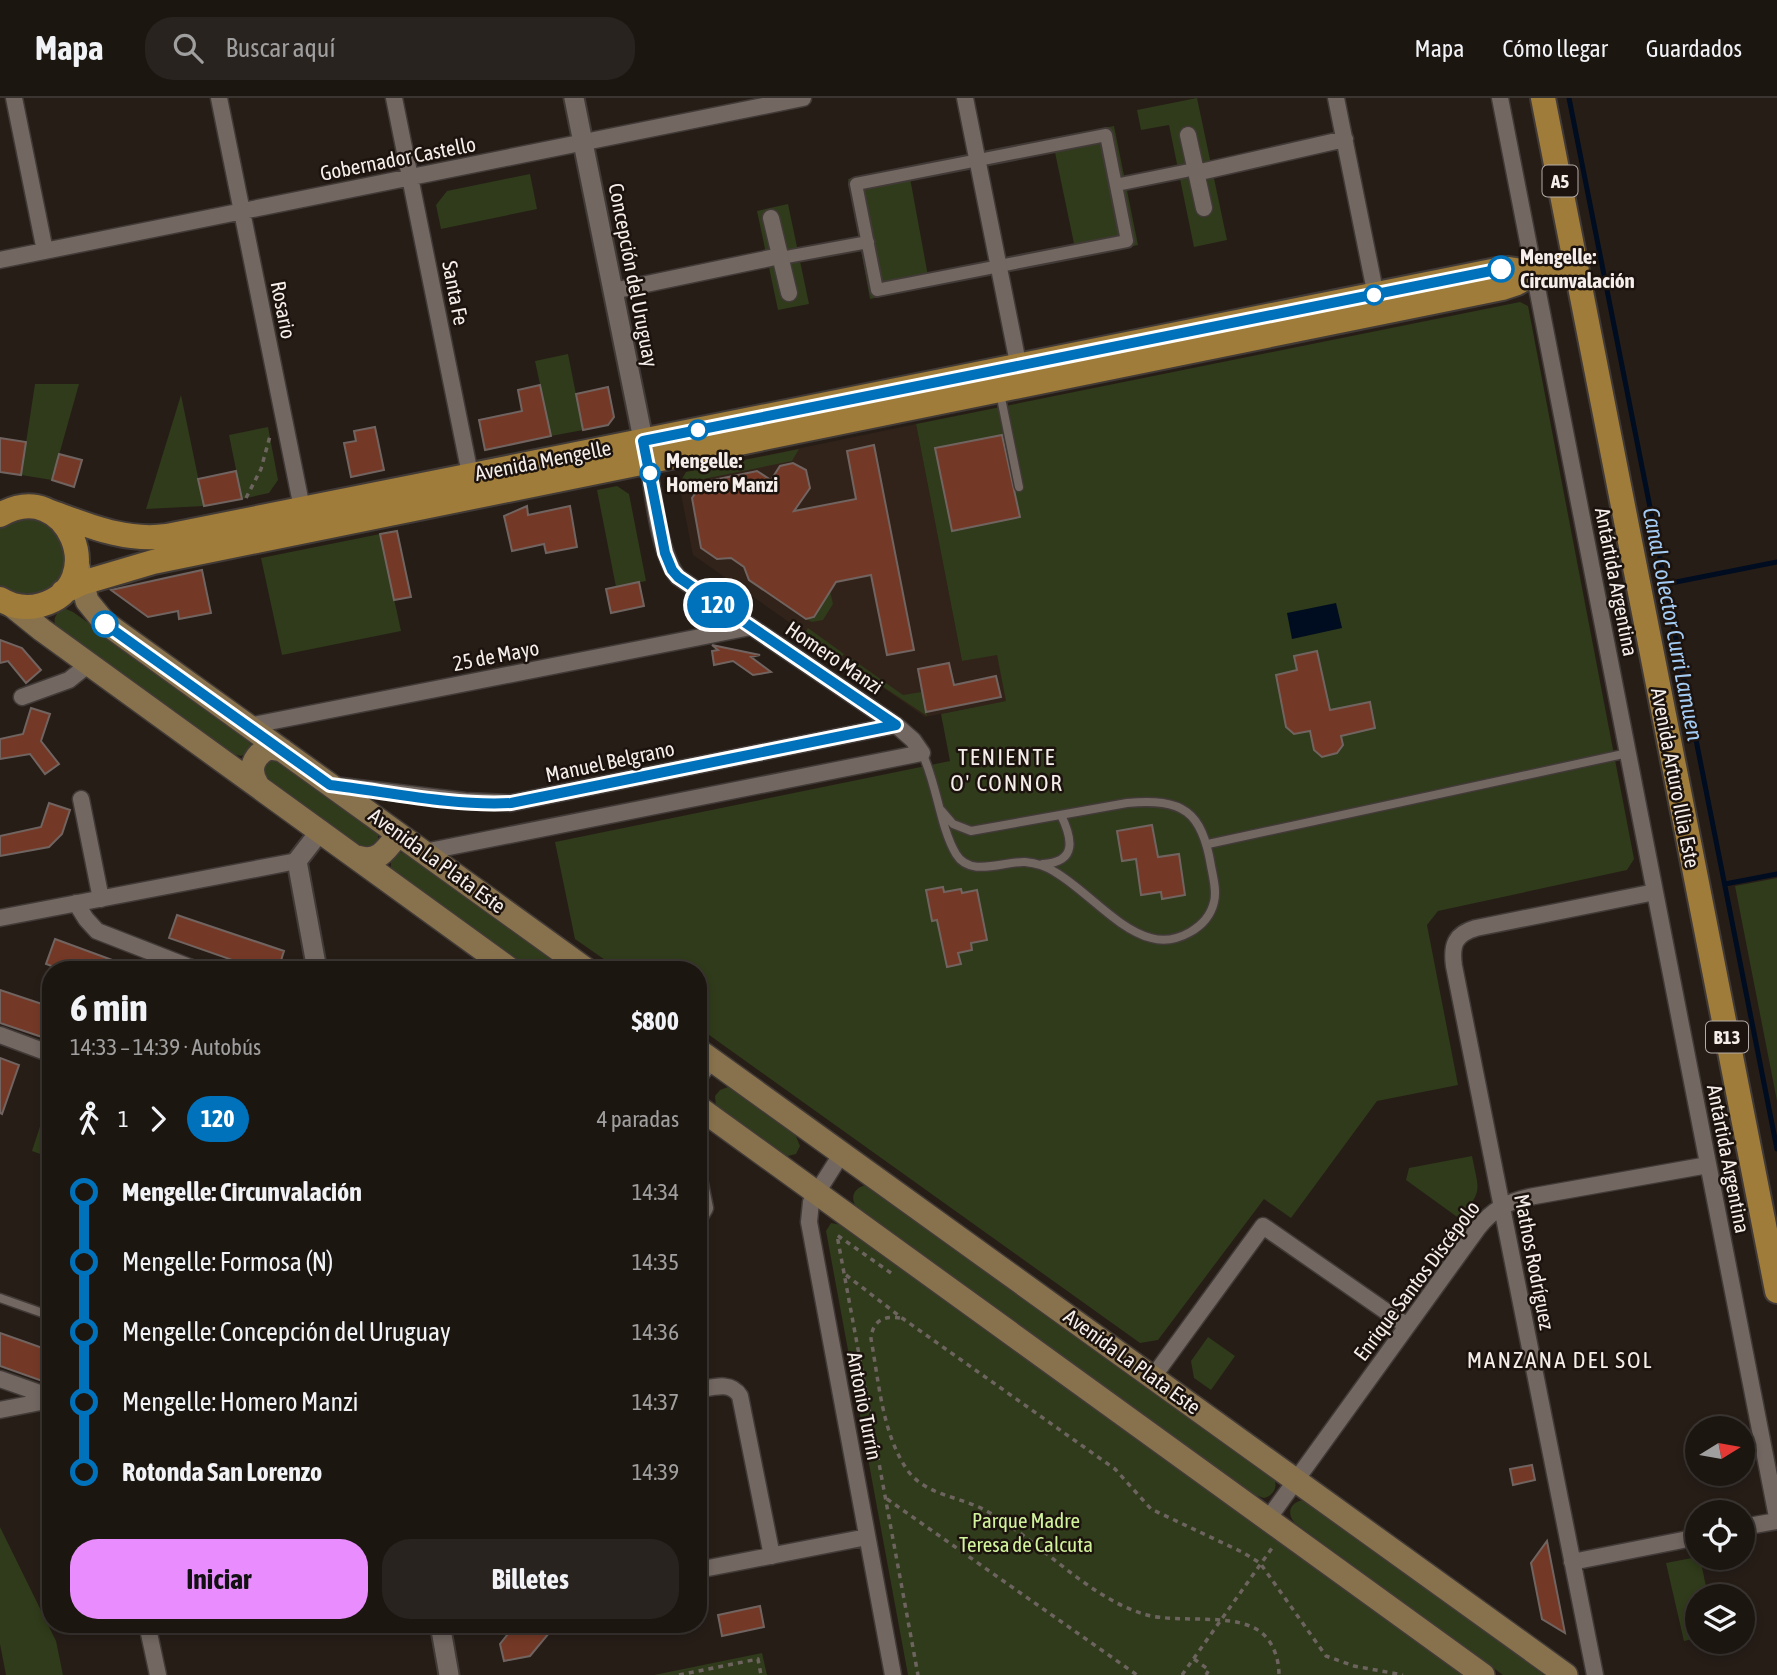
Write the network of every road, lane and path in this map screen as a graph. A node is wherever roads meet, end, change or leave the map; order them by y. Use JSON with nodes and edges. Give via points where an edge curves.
{"nodes":[{"id":1,"x":14,"y":98,"type":"edge"},
{"id":2,"x":219,"y":98,"type":"edge"},
{"id":3,"x":394,"y":98,"type":"edge"},
{"id":4,"x":574,"y":98,"type":"edge"},
{"id":5,"x":803,"y":98,"type":"edge"},
{"id":6,"x":965,"y":98,"type":"edge"},
{"id":7,"x":1336,"y":98,"type":"edge"},
{"id":8,"x":1500,"y":98,"type":"edge"},
{"id":9,"x":1543,"y":98,"type":"edge"},
{"id":10,"x":776,"y":101,"type":"edge"},
{"id":11,"x":1188,"y":135,"type":"dead end"},
{"id":12,"x":1345,"y":139,"type":"junction"},
{"id":13,"x":583,"y":142,"type":"junction"},
{"id":14,"x":977,"y":160,"type":"junction"},
{"id":15,"x":1196,"y":171,"type":"junction"},
{"id":16,"x":410,"y":177,"type":"junction"},
{"id":17,"x":1116,"y":185,"type":"junction"},
{"id":18,"x":1204,"y":208,"type":"dead end"},
{"id":19,"x":242,"y":212,"type":"junction"},
{"id":20,"x":771,"y":218,"type":"dead end"},
{"id":21,"x":868,"y":242,"type":"junction"},
{"id":22,"x":45,"y":251,"type":"junction"},
{"id":23,"x":781,"y":257,"type":"junction"},
{"id":24,"x":0,"y":260,"type":"edge"},
{"id":25,"x":1576,"y":264,"type":"junction"},
{"id":26,"x":999,"y":266,"type":"junction"},
{"id":27,"x":1534,"y":273,"type":"junction"},
{"id":28,"x":613,"y":292,"type":"junction"},
{"id":29,"x":789,"y":293,"type":"dead end"},
{"id":30,"x":1377,"y":304,"type":"junction"},
{"id":31,"x":1014,"y":381,"type":"junction"},
{"id":32,"x":270,"y":436,"type":"dead end"},
{"id":33,"x":645,"y":451,"type":"junction"},
{"id":34,"x":473,"y":486,"type":"junction"},
{"id":35,"x":1019,"y":486,"type":"dead end"},
{"id":36,"x":246,"y":498,"type":"dead end"},
{"id":37,"x":0,"y":507,"type":"edge"},
{"id":38,"x":37,"y":509,"type":"junction"},
{"id":39,"x":0,"y":515,"type":"edge"},
{"id":40,"x":304,"y":520,"type":"junction"},
{"id":41,"x":74,"y":578,"type":"junction"},
{"id":42,"x":5,"y":602,"type":"edge"},
{"id":43,"x":751,"y":627,"type":"junction"},
{"id":44,"x":89,"y":664,"type":"junction"},
{"id":45,"x":22,"y":697,"type":"dead end"},
{"id":46,"x":896,"y":725,"type":"junction"},
{"id":47,"x":248,"y":726,"type":"junction"},
{"id":48,"x":282,"y":750,"type":"junction"},
{"id":49,"x":922,"y":753,"type":"junction"},
{"id":50,"x":1628,"y":753,"type":"junction"},
{"id":51,"x":257,"y":785,"type":"junction"},
{"id":52,"x":330,"y":785,"type":"junction"},
{"id":53,"x":81,"y":799,"type":"dead end"},
{"id":54,"x":941,"y":810,"type":"junction"},
{"id":55,"x":1061,"y":815,"type":"junction"},
{"id":56,"x":321,"y":830,"type":"junction"},
{"id":57,"x":398,"y":834,"type":"junction"},
{"id":58,"x":1208,"y":845,"type":"junction"},
{"id":59,"x":425,"y":852,"type":"junction"},
{"id":60,"x":357,"y":857,"type":"junction"},
{"id":61,"x":297,"y":861,"type":"junction"},
{"id":62,"x":1033,"y":863,"type":"junction"},
{"id":63,"x":1655,"y":891,"type":"junction"},
{"id":64,"x":101,"y":898,"type":"junction"},
{"id":65,"x":76,"y":903,"type":"junction"},
{"id":66,"x":0,"y":918,"type":"edge"},
{"id":67,"x":172,"y":961,"type":"edge"},
{"id":68,"x":315,"y":961,"type":"edge"},
{"id":69,"x":499,"y":961,"type":"edge"},
{"id":70,"x":575,"y":961,"type":"edge"},
{"id":71,"x":0,"y":1035,"type":"edge"},
{"id":72,"x":42,"y":1051,"type":"edge"},
{"id":73,"x":707,"y":1056,"type":"edge"},
{"id":74,"x":707,"y":1114,"type":"edge"},
{"id":75,"x":842,"y":1153,"type":"junction"},
{"id":76,"x":1708,"y":1165,"type":"junction"},
{"id":77,"x":815,"y":1192,"type":"junction"},
{"id":78,"x":1501,"y":1206,"type":"junction"},
{"id":79,"x":1770,"y":1215,"type":"edge"},
{"id":80,"x":844,"y":1274,"type":"junction"},
{"id":81,"x":893,"y":1275,"type":"dead end"},
{"id":82,"x":1777,"y":1291,"type":"edge"},
{"id":83,"x":0,"y":1297,"type":"edge"},
{"id":84,"x":42,"y":1313,"type":"edge"},
{"id":85,"x":902,"y":1318,"type":"junction"},
{"id":86,"x":1407,"y":1326,"type":"junction"},
{"id":87,"x":1153,"y":1377,"type":"junction"},
{"id":88,"x":0,"y":1379,"type":"edge"},
{"id":89,"x":707,"y":1389,"type":"edge"},
{"id":90,"x":42,"y":1395,"type":"edge"},
{"id":91,"x":42,"y":1401,"type":"edge"},
{"id":92,"x":0,"y":1410,"type":"edge"},
{"id":93,"x":1296,"y":1480,"type":"junction"},
{"id":94,"x":886,"y":1498,"type":"junction"},
{"id":95,"x":1268,"y":1519,"type":"junction"},
{"id":96,"x":1777,"y":1519,"type":"edge"},
{"id":97,"x":1755,"y":1524,"type":"edge"},
{"id":98,"x":867,"y":1537,"type":"junction"},
{"id":99,"x":1685,"y":1539,"type":"edge"},
{"id":100,"x":1272,"y":1548,"type":"dead end"},
{"id":101,"x":772,"y":1556,"type":"junction"},
{"id":102,"x":1572,"y":1562,"type":"junction"},
{"id":103,"x":1260,"y":1563,"type":"junction"},
{"id":104,"x":707,"y":1568,"type":"edge"},
{"id":105,"x":1220,"y":1622,"type":"junction"},
{"id":106,"x":149,"y":1633,"type":"edge"},
{"id":107,"x":442,"y":1633,"type":"edge"},
{"id":108,"x":1194,"y":1659,"type":"junction"},
{"id":109,"x":158,"y":1675,"type":"edge"},
{"id":110,"x":449,"y":1675,"type":"edge"},
{"id":111,"x":679,"y":1675,"type":"edge"},
{"id":112,"x":761,"y":1675,"type":"edge"},
{"id":113,"x":893,"y":1675,"type":"edge"},
{"id":114,"x":918,"y":1675,"type":"edge"},
{"id":115,"x":1137,"y":1675,"type":"edge"},
{"id":116,"x":1182,"y":1675,"type":"edge"},
{"id":117,"x":1206,"y":1675,"type":"edge"},
{"id":118,"x":1279,"y":1675,"type":"edge"},
{"id":119,"x":1402,"y":1675,"type":"edge"},
{"id":120,"x":1483,"y":1675,"type":"edge"},
{"id":121,"x":1566,"y":1675,"type":"edge"},
{"id":122,"x":1595,"y":1675,"type":"edge"}],
"edges":[{"from":1,"to":22,"type":"street"},
{"from":2,"to":19,"type":"street","name":"Rosario"},
{"from":3,"to":16,"type":"street","name":"Santa Fe"},
{"from":4,"to":13,"type":"street","name":"Concepción del Uruguay"},
{"from":5,"to":10,"type":"street","name":"Gobernador Castello"},
{"from":6,"to":14,"type":"street"},
{"from":7,"to":12,"type":"street"},
{"from":8,"to":27,"type":"street","name":"Antártida Argentina"},
{"from":9,"to":25,"type":"main road","number":"A5"},
{"from":10,"to":13,"type":"street","name":"Gobernador Castello"},
{"from":11,"to":15,"type":"street"},
{"from":12,"to":15,"type":"street"},
{"from":12,"to":30,"type":"street"},
{"from":13,"to":16,"type":"street","name":"Gobernador Castello"},
{"from":13,"to":28,"type":"street","name":"Concepción del Uruguay"},
{"from":14,"to":17,"type":"street","via":[[1106,135]]},
{"from":14,"to":21,"type":"street","via":[[856,184]]},
{"from":14,"to":26,"type":"street"},
{"from":15,"to":17,"type":"street"},
{"from":15,"to":18,"type":"street"},
{"from":16,"to":19,"type":"street","name":"Gobernador Castello"},
{"from":16,"to":34,"type":"street","name":"Santa Fe"},
{"from":17,"to":26,"type":"street","via":[[1127,241]]},
{"from":19,"to":22,"type":"street","name":"Gobernador Castello"},
{"from":19,"to":40,"type":"street","name":"Rosario"},
{"from":20,"to":23,"type":"street"},
{"from":21,"to":23,"type":"street"},
{"from":21,"to":26,"type":"street","via":[[877,290]]},
{"from":22,"to":24,"type":"street","name":"Gobernador Castello"},
{"from":23,"to":28,"type":"street"},
{"from":23,"to":29,"type":"street"},
{"from":25,"to":27,"type":"main road","name":"Avenida Mengelle"},
{"from":25,"to":79,"type":"main road","name":"Avenida Arturo Illia Este","number":"B13"},
{"from":26,"to":31,"type":"street"},
{"from":27,"to":30,"type":"main road","name":"Avenida Mengelle","via":[[1503,269]]},
{"from":27,"to":50,"type":"street","name":"Antártida Argentina"},
{"from":28,"to":33,"type":"street","name":"Concepción del Uruguay"},
{"from":30,"to":31,"type":"main road","name":"Avenida Mengelle"},
{"from":31,"to":33,"type":"main road","name":"Avenida Mengelle"},
{"from":31,"to":35,"type":"lane"},
{"from":32,"to":36,"type":"path","via":[[261,469]]},
{"from":33,"to":34,"type":"main road","name":"Avenida Mengelle"},
{"from":33,"to":43,"type":"street","name":"Homero Manzi","via":[[672,570]]},
{"from":34,"to":40,"type":"main road","name":"Avenida Mengelle"},
{"from":37,"to":38,"type":"main road"},
{"from":38,"to":39,"type":"main road","via":[[12,509]]},
{"from":38,"to":40,"type":"main road","name":"Avenida Mengelle","via":[[111,533],[148,538]]},
{"from":38,"to":41,"type":"main road","via":[[58,517],[70,530],[75,542]]},
{"from":40,"to":41,"type":"main road","name":"Avenida Mengelle","via":[[142,565]]},
{"from":41,"to":42,"type":"main road","name":"Avenida Mengelle","via":[[55,599],[40,606]]},
{"from":41,"to":47,"type":"main road","name":"Avenida La Plata Este","via":[[104,622]]},
{"from":42,"to":44,"type":"main road","name":"Avenida La Plata Este"},
{"from":43,"to":46,"type":"street","name":"Homero Manzi"},
{"from":43,"to":47,"type":"street","name":"25 de Mayo"},
{"from":44,"to":45,"type":"street","via":[[69,680]]},
{"from":44,"to":51,"type":"main road","name":"Avenida La Plata Este"},
{"from":46,"to":49,"type":"street","name":"Homero Manzi"},
{"from":46,"to":52,"type":"street","name":"Manuel Belgrano","via":[[511,803],[465,802]]},
{"from":47,"to":48,"type":"main road","name":"Avenida La Plata Este"},
{"from":48,"to":51,"type":"main road","via":[[269,748],[257,756],[252,771]]},
{"from":48,"to":52,"type":"main road","name":"Avenida La Plata Este"},
{"from":49,"to":54,"type":"lane"},
{"from":49,"to":59,"type":"street"},
{"from":50,"to":58,"type":"lane"},
{"from":50,"to":63,"type":"street","name":"Antártida Argentina"},
{"from":51,"to":56,"type":"main road","name":"Avenida La Plata Este"},
{"from":52,"to":57,"type":"main road","name":"Avenida La Plata Este"},
{"from":53,"to":64,"type":"street"},
{"from":54,"to":55,"type":"lane","via":[[953,824],[971,831]]},
{"from":54,"to":62,"type":"lane","via":[[962,862],[977,867]]},
{"from":55,"to":58,"type":"lane","via":[[1127,803],[1165,804],[1193,817]]},
{"from":55,"to":62,"type":"lane","via":[[1070,836],[1068,853],[1054,863]]},
{"from":56,"to":60,"type":"main road","name":"Avenida La Plata Este"},
{"from":56,"to":61,"type":"street"},
{"from":57,"to":59,"type":"main road","name":"Avenida La Plata Este"},
{"from":57,"to":60,"type":"main road","via":[[377,857]]},
{"from":58,"to":62,"type":"lane","via":[[1215,889],[1211,911],[1195,929],[1173,939],[1139,934],[1061,876]]},
{"from":59,"to":70,"type":"main road","name":"Avenida La Plata Este"},
{"from":60,"to":69,"type":"main road","name":"Avenida La Plata Este"},
{"from":61,"to":64,"type":"street"},
{"from":61,"to":68,"type":"street"},
{"from":63,"to":76,"type":"street","name":"Antártida Argentina"},
{"from":63,"to":78,"type":"street","name":"Mathos Rodríguez","via":[[1476,928],[1456,939],[1454,966]]},
{"from":64,"to":65,"type":"street"},
{"from":65,"to":66,"type":"street"},
{"from":65,"to":67,"type":"street","via":[[97,931]]},
{"from":71,"to":72,"type":"street"},
{"from":73,"to":75,"type":"main road","name":"Avenida La Plata Este"},
{"from":74,"to":77,"type":"main road"},
{"from":75,"to":77,"type":"street","name":"Antonio Turrín"},
{"from":75,"to":87,"type":"main road","name":"Avenida La Plata Este"},
{"from":76,"to":78,"type":"street","name":"Enrique Santos Discépolo"},
{"from":76,"to":96,"type":"street","name":"Antártida Argentina"},
{"from":77,"to":95,"type":"main road"},
{"from":77,"to":98,"type":"street","name":"Antonio Turrín","via":[[809,1222]]},
{"from":78,"to":86,"type":"street","name":"Enrique Santos Discépolo","via":[[1478,1228]]},
{"from":78,"to":102,"type":"street","name":"Mathos Rodríguez"},
{"from":79,"to":82,"type":"main road","name":"Avenida Arturo Illia Este","number":"B13"},
{"from":80,"to":81,"type":"path","via":[[837,1235]]},
{"from":80,"to":85,"type":"path"},
{"from":80,"to":94,"type":"path"},
{"from":83,"to":84,"type":"lane"},
{"from":85,"to":103,"type":"path","via":[[1115,1469],[1152,1509]]},
{"from":85,"to":105,"type":"path","via":[[877,1322],[870,1339],[892,1438],[919,1482],[1010,1524],[1056,1562],[1129,1608],[1168,1619]]},
{"from":86,"to":87,"type":"street","via":[[1263,1226]]},
{"from":86,"to":93,"type":"street","name":"Enrique Santos Discépolo"},
{"from":87,"to":93,"type":"main road","name":"Avenida La Plata Este"},
{"from":88,"to":90,"type":"street"},
{"from":89,"to":101,"type":"street","via":[[729,1387],[740,1396]]},
{"from":91,"to":92,"type":"street"},
{"from":93,"to":95,"type":"street","name":"Enrique Santos Discépolo"},
{"from":93,"to":121,"type":"main road","name":"Avenida La Plata Este"},
{"from":94,"to":114,"type":"path"},
{"from":94,"to":115,"type":"path"},
{"from":95,"to":120,"type":"main road"},
{"from":96,"to":97,"type":"street"},
{"from":98,"to":101,"type":"street"},
{"from":98,"to":113,"type":"street","name":"Antonio Turrín"},
{"from":99,"to":102,"type":"street"},
{"from":100,"to":103,"type":"path"},
{"from":101,"to":104,"type":"street"},
{"from":102,"to":122,"type":"street","name":"Mathos Rodríguez"},
{"from":103,"to":105,"type":"path"},
{"from":103,"to":119,"type":"path","via":[[1326,1656]]},
{"from":105,"to":108,"type":"path"},
{"from":105,"to":118,"type":"path","via":[[1253,1627],[1265,1636],[1274,1648]]},
{"from":106,"to":109,"type":"street"},
{"from":107,"to":110,"type":"street"},
{"from":108,"to":116,"type":"path"},
{"from":108,"to":117,"type":"path","via":[[1209,1671]]},
{"from":111,"to":112,"type":"path","via":[[758,1659]]}]}
